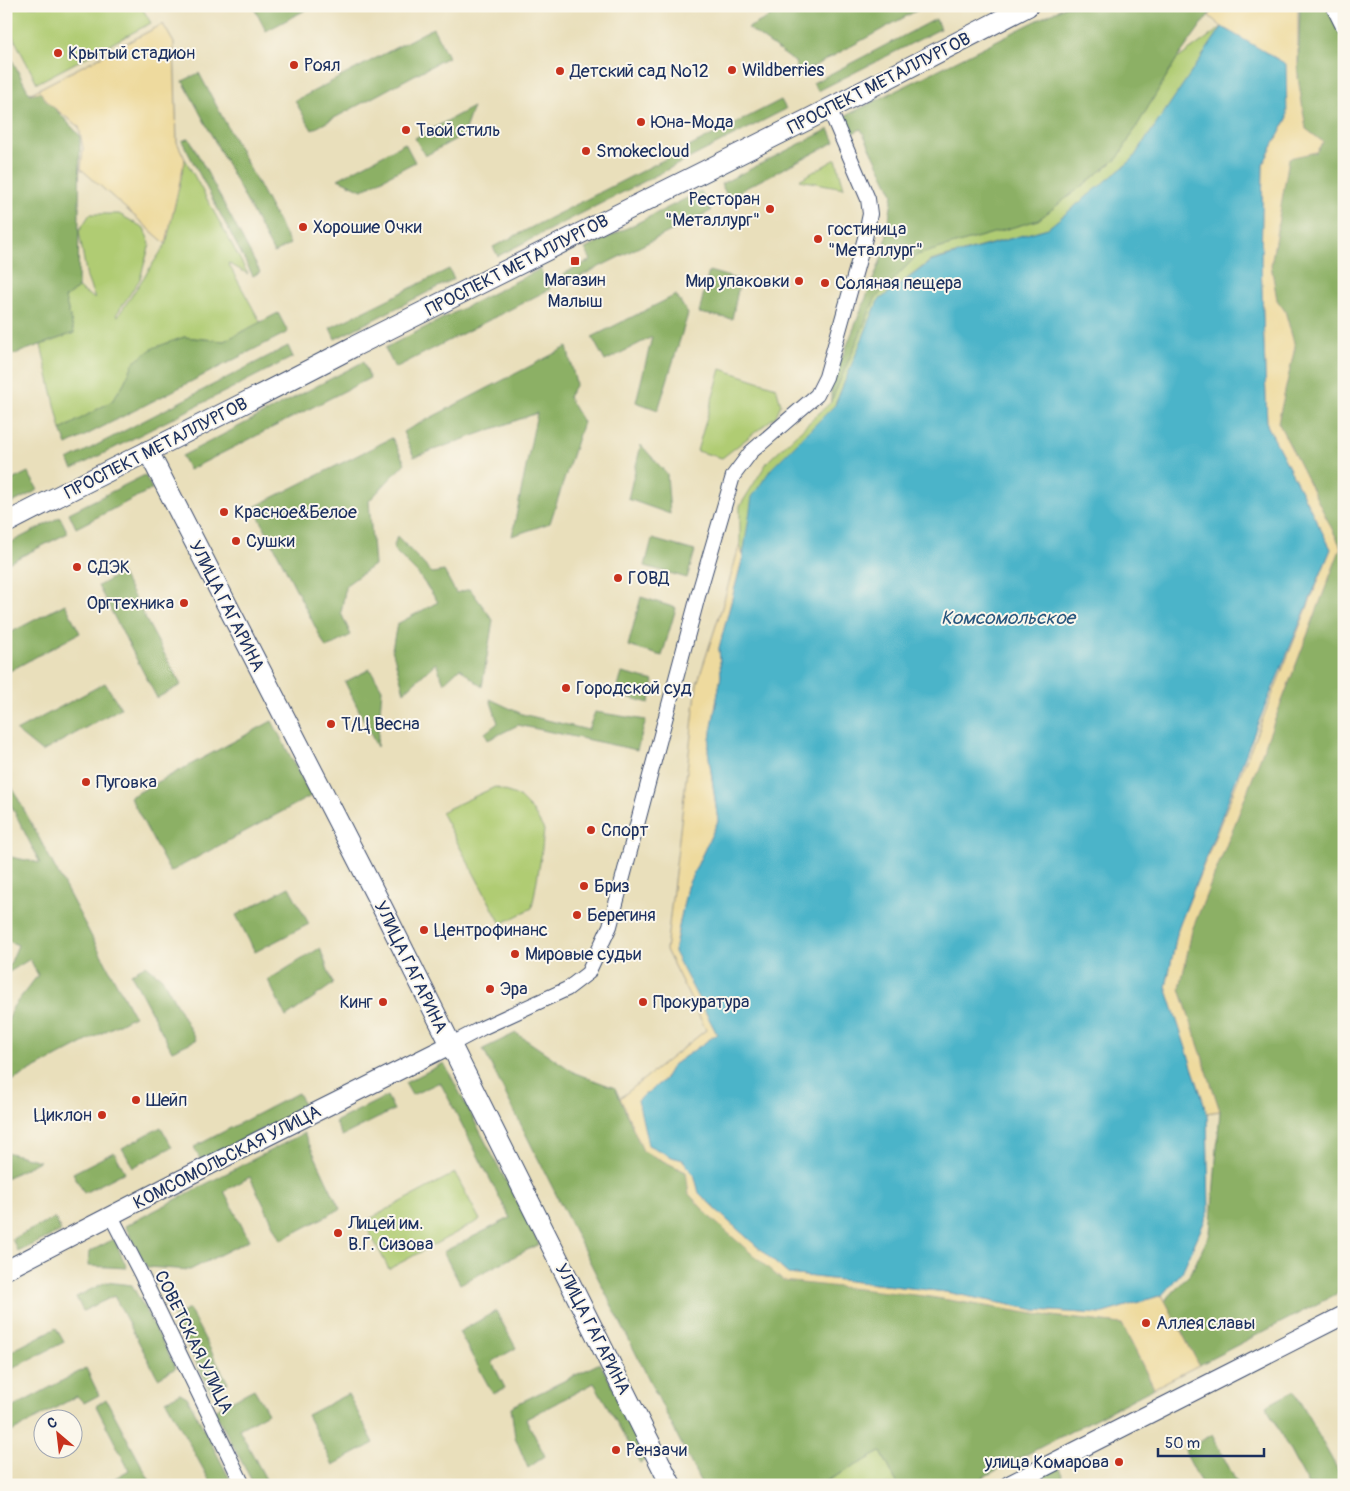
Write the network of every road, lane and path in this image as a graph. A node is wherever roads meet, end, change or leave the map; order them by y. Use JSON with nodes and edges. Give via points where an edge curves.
{"nodes":[{"id":1,"x":1028,"y":6,"type":"edge"},
{"id":2,"x":1335,"y":6,"type":"edge"},
{"id":3,"x":1344,"y":24,"type":"edge"},
{"id":4,"x":829,"y":108,"type":"junction"},
{"id":5,"x":148,"y":451,"type":"junction"},
{"id":6,"x":6,"y":523,"type":"edge"},
{"id":7,"x":450,"y":1045,"type":"junction"},
{"id":8,"x":111,"y":1216,"type":"junction"},
{"id":9,"x":6,"y":1270,"type":"edge"},
{"id":10,"x":1344,"y":1315,"type":"edge"},
{"id":11,"x":243,"y":1485,"type":"edge"},
{"id":12,"x":671,"y":1485,"type":"edge"},
{"id":13,"x":1009,"y":1485,"type":"edge"}],
"edges":[{"from":1,"to":4,"type":"main road","name":"ПРОСПЕКТ МЕТАЛЛУРГОВ"},
{"from":2,"to":3,"type":"street"},
{"from":4,"to":5,"type":"main road","name":"ПРОСПЕКТ МЕТАЛЛУРГОВ"},
{"from":4,"to":7,"type":"street","via":[[868,199],[870,214],[865,238],[826,377],[817,395],[751,452],[733,476],[610,926],[588,973],[567,989]]},
{"from":5,"to":6,"type":"main road","name":"ПРОСПЕКТ МЕТАЛЛУРГОВ"},
{"from":5,"to":7,"type":"main road","name":"УЛИЦА ГАГАРИНА"},
{"from":7,"to":8,"type":"street","name":"КОМСОМОЛЬСКАЯ УЛИЦА"},
{"from":7,"to":12,"type":"main road","name":"УЛИЦА ГАГАРИНА"},
{"from":8,"to":9,"type":"street","name":"КОМСОМОЛЬСКАЯ УЛИЦА"},
{"from":8,"to":11,"type":"street","name":"СОВЕТСКАЯ УЛИЦА"},
{"from":10,"to":13,"type":"street"}]}
